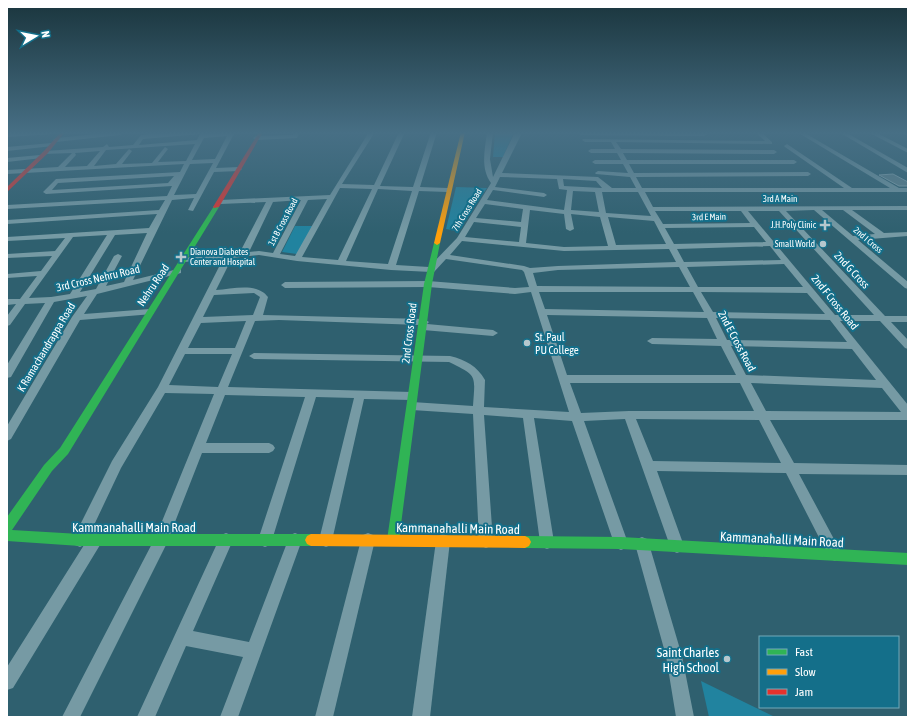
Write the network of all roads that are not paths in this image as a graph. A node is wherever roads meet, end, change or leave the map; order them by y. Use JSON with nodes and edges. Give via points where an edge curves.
{"nodes":[{"id":1,"x":32,"y":166,"type":"edge"},
{"id":2,"x":63,"y":166,"type":"edge"},
{"id":3,"x":118,"y":166,"type":"joint"},
{"id":4,"x":122,"y":166,"type":"edge"},
{"id":5,"x":187,"y":166,"type":"edge"},
{"id":6,"x":214,"y":166,"type":"edge"},
{"id":7,"x":241,"y":166,"type":"edge"},
{"id":8,"x":351,"y":166,"type":"edge"},
{"id":9,"x":385,"y":166,"type":"edge"},
{"id":10,"x":423,"y":166,"type":"edge"},
{"id":11,"x":454,"y":166,"type":"edge"},
{"id":12,"x":487,"y":166,"type":"edge"},
{"id":13,"x":504,"y":166,"type":"edge"},
{"id":14,"x":596,"y":166,"type":"edge"},
{"id":15,"x":628,"y":166,"type":"edge"},
{"id":16,"x":816,"y":166,"type":"edge"},
{"id":17,"x":857,"y":166,"type":"edge"},
{"id":18,"x":899,"y":166,"type":"edge"},
{"id":19,"x":89,"y":168,"type":"joint"},
{"id":20,"x":239,"y":169,"type":"junction"},
{"id":21,"x":59,"y":170,"type":"junction"},
{"id":22,"x":212,"y":170,"type":"junction"},
{"id":23,"x":908,"y":171,"type":"edge"},
{"id":24,"x":7,"y":172,"type":"edge"},
{"id":25,"x":26,"y":172,"type":"junction"},
{"id":26,"x":808,"y":174,"type":"dead end"},
{"id":27,"x":499,"y":175,"type":"junction"},
{"id":28,"x":632,"y":175,"type":"junction"},
{"id":29,"x":598,"y":176,"type":"junction"},
{"id":30,"x":560,"y":178,"type":"junction"},
{"id":31,"x":9,"y":185,"type":"edge"},
{"id":32,"x":338,"y":186,"type":"junction"},
{"id":33,"x":493,"y":186,"type":"junction"},
{"id":34,"x":375,"y":187,"type":"junction"},
{"id":35,"x":415,"y":189,"type":"junction"},
{"id":36,"x":570,"y":189,"type":"junction"},
{"id":37,"x":609,"y":189,"type":"junction"},
{"id":38,"x":83,"y":190,"type":"junction"},
{"id":39,"x":448,"y":190,"type":"junction"},
{"id":40,"x":598,"y":190,"type":"junction"},
{"id":41,"x":851,"y":190,"type":"junction"},
{"id":42,"x":897,"y":190,"type":"junction"},
{"id":43,"x":908,"y":190,"type":"edge"},
{"id":44,"x":641,"y":191,"type":"junction"},
{"id":45,"x":544,"y":195,"type":"dead end"},
{"id":46,"x":198,"y":196,"type":"junction"},
{"id":47,"x":170,"y":197,"type":"junction"},
{"id":48,"x":332,"y":197,"type":"junction"},
{"id":49,"x":908,"y":197,"type":"edge"},
{"id":50,"x":306,"y":198,"type":"junction"},
{"id":51,"x":270,"y":200,"type":"junction"},
{"id":52,"x":220,"y":202,"type":"junction"},
{"id":53,"x":483,"y":202,"type":"junction"},
{"id":54,"x":71,"y":203,"type":"junction"},
{"id":55,"x":7,"y":207,"type":"edge"},
{"id":56,"x":527,"y":208,"type":"junction"},
{"id":57,"x":742,"y":208,"type":"junction"},
{"id":58,"x":780,"y":208,"type":"junction"},
{"id":59,"x":815,"y":208,"type":"junction"},
{"id":60,"x":844,"y":208,"type":"junction"},
{"id":61,"x":908,"y":208,"type":"edge"},
{"id":62,"x":652,"y":209,"type":"junction"},
{"id":63,"x":191,"y":210,"type":"dead end"},
{"id":64,"x":162,"y":212,"type":"junction"},
{"id":65,"x":568,"y":212,"type":"junction"},
{"id":66,"x":603,"y":214,"type":"junction"},
{"id":67,"x":472,"y":220,"type":"junction"},
{"id":68,"x":7,"y":222,"type":"edge"},
{"id":69,"x":659,"y":222,"type":"junction"},
{"id":70,"x":525,"y":225,"type":"junction"},
{"id":71,"x":756,"y":225,"type":"junction"},
{"id":72,"x":570,"y":229,"type":"dead end"},
{"id":73,"x":152,"y":230,"type":"junction"},
{"id":74,"x":112,"y":232,"type":"junction"},
{"id":75,"x":908,"y":234,"type":"edge"},
{"id":76,"x":71,"y":235,"type":"junction"},
{"id":77,"x":884,"y":236,"type":"junction"},
{"id":78,"x":850,"y":238,"type":"junction"},
{"id":79,"x":7,"y":239,"type":"edge"},
{"id":80,"x":460,"y":239,"type":"junction"},
{"id":81,"x":772,"y":244,"type":"junction"},
{"id":82,"x":522,"y":245,"type":"junction"},
{"id":83,"x":670,"y":245,"type":"junction"},
{"id":84,"x":614,"y":248,"type":"junction"},
{"id":85,"x":59,"y":253,"type":"junction"},
{"id":86,"x":243,"y":255,"type":"junction"},
{"id":87,"x":276,"y":255,"type":"junction"},
{"id":88,"x":7,"y":256,"type":"edge"},
{"id":89,"x":118,"y":256,"type":"dead end"},
{"id":90,"x":444,"y":256,"type":"junction"},
{"id":91,"x":228,"y":257,"type":"junction"},
{"id":92,"x":297,"y":259,"type":"junction"},
{"id":93,"x":184,"y":260,"type":"junction"},
{"id":94,"x":341,"y":262,"type":"junction"},
{"id":95,"x":787,"y":262,"type":"junction"},
{"id":96,"x":682,"y":266,"type":"junction"},
{"id":97,"x":391,"y":268,"type":"junction"},
{"id":98,"x":431,"y":270,"type":"junction"},
{"id":99,"x":178,"y":271,"type":"junction"},
{"id":100,"x":528,"y":271,"type":"junction"},
{"id":101,"x":44,"y":273,"type":"junction"},
{"id":102,"x":7,"y":276,"type":"edge"},
{"id":103,"x":128,"y":282,"type":"junction"},
{"id":104,"x":428,"y":284,"type":"junction"},
{"id":105,"x":285,"y":285,"type":"dead end"},
{"id":106,"x":908,"y":286,"type":"edge"},
{"id":107,"x":535,"y":289,"type":"junction"},
{"id":108,"x":695,"y":289,"type":"junction"},
{"id":109,"x":810,"y":290,"type":"junction"},
{"id":110,"x":97,"y":291,"type":"junction"},
{"id":111,"x":211,"y":292,"type":"junction"},
{"id":112,"x":73,"y":296,"type":"junction"},
{"id":113,"x":52,"y":300,"type":"junction"},
{"id":114,"x":23,"y":301,"type":"junction"},
{"id":115,"x":7,"y":302,"type":"edge"},
{"id":116,"x":150,"y":312,"type":"junction"},
{"id":117,"x":541,"y":312,"type":"junction"},
{"id":118,"x":709,"y":314,"type":"junction"},
{"id":119,"x":77,"y":317,"type":"junction"},
{"id":120,"x":832,"y":317,"type":"junction"},
{"id":121,"x":255,"y":318,"type":"junction"},
{"id":122,"x":882,"y":319,"type":"junction"},
{"id":123,"x":908,"y":319,"type":"edge"},
{"id":124,"x":197,"y":320,"type":"junction"},
{"id":125,"x":7,"y":323,"type":"edge"},
{"id":126,"x":424,"y":325,"type":"junction"},
{"id":127,"x":493,"y":333,"type":"dead end"},
{"id":128,"x":652,"y":341,"type":"dead end"},
{"id":129,"x":723,"y":343,"type":"junction"},
{"id":130,"x":855,"y":346,"type":"junction"},
{"id":131,"x":908,"y":346,"type":"edge"},
{"id":132,"x":181,"y":351,"type":"junction"},
{"id":133,"x":238,"y":351,"type":"junction"},
{"id":134,"x":254,"y":356,"type":"dead end"},
{"id":135,"x":418,"y":358,"type":"junction"},
{"id":136,"x":7,"y":374,"type":"edge"},
{"id":137,"x":563,"y":379,"type":"junction"},
{"id":138,"x":743,"y":379,"type":"junction"},
{"id":139,"x":885,"y":384,"type":"junction"},
{"id":140,"x":162,"y":389,"type":"junction"},
{"id":141,"x":221,"y":390,"type":"junction"},
{"id":142,"x":312,"y":393,"type":"junction"},
{"id":143,"x":360,"y":394,"type":"junction"},
{"id":144,"x":412,"y":401,"type":"junction"},
{"id":145,"x":478,"y":410,"type":"junction"},
{"id":146,"x":528,"y":414,"type":"junction"},
{"id":147,"x":629,"y":415,"type":"junction"},
{"id":148,"x":908,"y":415,"type":"edge"},
{"id":149,"x":763,"y":416,"type":"junction"},
{"id":150,"x":577,"y":418,"type":"junction"},
{"id":151,"x":7,"y":436,"type":"edge"},
{"id":152,"x":198,"y":448,"type":"junction"},
{"id":153,"x":269,"y":448,"type":"dead end"},
{"id":154,"x":649,"y":466,"type":"junction"},
{"id":155,"x":790,"y":467,"type":"junction"},
{"id":156,"x":908,"y":470,"type":"edge"},
{"id":157,"x":8,"y":534,"type":"edge"},
{"id":158,"x":80,"y":540,"type":"junction"},
{"id":159,"x":95,"y":540,"type":"junction"},
{"id":160,"x":161,"y":540,"type":"junction"},
{"id":161,"x":226,"y":540,"type":"junction"},
{"id":162,"x":264,"y":540,"type":"junction"},
{"id":163,"x":295,"y":540,"type":"junction"},
{"id":164,"x":326,"y":540,"type":"junction"},
{"id":165,"x":368,"y":540,"type":"junction"},
{"id":166,"x":393,"y":540,"type":"junction"},
{"id":167,"x":443,"y":541,"type":"junction"},
{"id":168,"x":486,"y":541,"type":"junction"},
{"id":169,"x":547,"y":542,"type":"junction"},
{"id":170,"x":621,"y":543,"type":"junction"},
{"id":171,"x":642,"y":544,"type":"junction"},
{"id":172,"x":677,"y":546,"type":"junction"},
{"id":173,"x":835,"y":554,"type":"junction"},
{"id":174,"x":908,"y":559,"type":"edge"},
{"id":175,"x":182,"y":637,"type":"junction"},
{"id":176,"x":254,"y":651,"type":"junction"},
{"id":177,"x":7,"y":682,"type":"edge"},
{"id":178,"x":71,"y":717,"type":"edge"},
{"id":179,"x":146,"y":717,"type":"edge"},
{"id":180,"x":229,"y":717,"type":"edge"},
{"id":181,"x":324,"y":717,"type":"edge"},
{"id":182,"x":421,"y":717,"type":"edge"},
{"id":183,"x":685,"y":717,"type":"edge"}],
"edges":[{"from":1,"to":25,"type":"main road"},
{"from":2,"to":21,"type":"street"},
{"from":3,"to":4,"type":"street"},
{"from":3,"to":19,"type":"street"},
{"from":5,"to":47,"type":"street"},
{"from":6,"to":22,"type":"street"},
{"from":7,"to":20,"type":"main road","name":"Nehru Road"},
{"from":8,"to":32,"type":"street"},
{"from":9,"to":34,"type":"street"},
{"from":10,"to":35,"type":"street"},
{"from":11,"to":39,"type":"main road","name":"2nd Cross Road"},
{"from":12,"to":33,"type":"street"},
{"from":13,"to":27,"type":"street","name":"7th Cross Road"},
{"from":14,"to":29,"type":"street"},
{"from":15,"to":28,"type":"street","name":"2nd E Cross Road"},
{"from":16,"to":41,"type":"street"},
{"from":17,"to":42,"type":"street"},
{"from":18,"to":23,"type":"street"},
{"from":19,"to":21,"type":"street"},
{"from":20,"to":22,"type":"street"},
{"from":20,"to":52,"type":"main road","name":"Nehru Road"},
{"from":21,"to":25,"type":"street"},
{"from":22,"to":46,"type":"street"},
{"from":24,"to":25,"type":"street"},
{"from":25,"to":31,"type":"main road"},
{"from":26,"to":28,"type":"street"},
{"from":27,"to":30,"type":"street"},
{"from":27,"to":33,"type":"street","name":"7th Cross Road"},
{"from":28,"to":29,"type":"street"},
{"from":28,"to":44,"type":"street","name":"2nd E Cross Road"},
{"from":29,"to":30,"type":"street"},
{"from":29,"to":37,"type":"street","via":[[604,187]]},
{"from":30,"to":36,"type":"street","via":[[560,188]]},
{"from":32,"to":34,"type":"street"},
{"from":32,"to":48,"type":"street"},
{"from":33,"to":45,"type":"street"},
{"from":33,"to":53,"type":"street","name":"7th Cross Road"},
{"from":34,"to":35,"type":"street"},
{"from":34,"to":94,"type":"street"},
{"from":35,"to":39,"type":"street"},
{"from":35,"to":97,"type":"street"},
{"from":36,"to":40,"type":"street"},
{"from":36,"to":65,"type":"street"},
{"from":37,"to":40,"type":"street"},
{"from":37,"to":44,"type":"street"},
{"from":38,"to":38,"type":"street","via":[[46,192],[59,180],[179,174],[170,185]]},
{"from":38,"to":54,"type":"street"},
{"from":39,"to":98,"type":"main road","name":"2nd Cross Road"},
{"from":40,"to":66,"type":"street"},
{"from":41,"to":42,"type":"street"},
{"from":41,"to":44,"type":"street"},
{"from":42,"to":43,"type":"street"},
{"from":42,"to":49,"type":"street"},
{"from":44,"to":62,"type":"street","name":"2nd E Cross Road"},
{"from":46,"to":47,"type":"street"},
{"from":46,"to":63,"type":"street"},
{"from":47,"to":54,"type":"street"},
{"from":47,"to":64,"type":"street"},
{"from":48,"to":50,"type":"street"},
{"from":48,"to":92,"type":"street"},
{"from":50,"to":51,"type":"street"},
{"from":50,"to":87,"type":"street","name":"1st B Cross Road"},
{"from":51,"to":52,"type":"street"},
{"from":51,"to":86,"type":"street"},
{"from":52,"to":93,"type":"main road","name":"Nehru Road"},
{"from":53,"to":56,"type":"street","name":"3rd E Main"},
{"from":53,"to":67,"type":"street","name":"7th Cross Road"},
{"from":54,"to":55,"type":"street"},
{"from":56,"to":65,"type":"street","name":"3rd E Main"},
{"from":56,"to":70,"type":"street"},
{"from":57,"to":58,"type":"street","name":"3rd A Main"},
{"from":57,"to":62,"type":"street","name":"3rd A Main"},
{"from":57,"to":71,"type":"street","name":"2nd F Cross Road"},
{"from":58,"to":59,"type":"street","name":"3rd A Main"},
{"from":58,"to":122,"type":"street","name":"2nd G Cross"},
{"from":59,"to":60,"type":"street","name":"3rd A Main"},
{"from":59,"to":78,"type":"street","name":"2nd I Cross"},
{"from":60,"to":61,"type":"street","name":"3rd A Main"},
{"from":60,"to":77,"type":"street"},
{"from":62,"to":69,"type":"street","name":"2nd E Cross Road"},
{"from":64,"to":68,"type":"street"},
{"from":64,"to":73,"type":"street"},
{"from":65,"to":66,"type":"street","name":"3rd E Main"},
{"from":65,"to":72,"type":"street"},
{"from":66,"to":69,"type":"street","name":"3rd E Main"},
{"from":66,"to":84,"type":"street"},
{"from":67,"to":70,"type":"street"},
{"from":67,"to":80,"type":"street","name":"7th Cross Road"},
{"from":69,"to":71,"type":"street","name":"3rd E Main"},
{"from":69,"to":83,"type":"street","name":"2nd E Cross Road"},
{"from":70,"to":82,"type":"street"},
{"from":71,"to":81,"type":"street","name":"2nd F Cross Road"},
{"from":73,"to":74,"type":"street"},
{"from":73,"to":103,"type":"street"},
{"from":74,"to":76,"type":"street"},
{"from":74,"to":112,"type":"street"},
{"from":75,"to":77,"type":"street"},
{"from":76,"to":79,"type":"street"},
{"from":76,"to":85,"type":"street"},
{"from":77,"to":78,"type":"street"},
{"from":78,"to":106,"type":"street","name":"2nd I Cross"},
{"from":80,"to":82,"type":"street"},
{"from":80,"to":90,"type":"street","name":"7th Cross Road"},
{"from":81,"to":83,"type":"street"},
{"from":81,"to":95,"type":"street","name":"2nd F Cross Road"},
{"from":82,"to":84,"type":"street","via":[[564,249]]},
{"from":83,"to":84,"type":"street"},
{"from":83,"to":96,"type":"street","name":"2nd E Cross Road"},
{"from":85,"to":88,"type":"street"},
{"from":85,"to":101,"type":"street"},
{"from":86,"to":87,"type":"street"},
{"from":86,"to":91,"type":"street"},
{"from":87,"to":92,"type":"street"},
{"from":89,"to":110,"type":"street","name":"K Ramachandrappa Road"},
{"from":90,"to":98,"type":"street","name":"7th Cross Road"},
{"from":90,"to":100,"type":"street","via":[[524,268]]},
{"from":91,"to":93,"type":"street"},
{"from":91,"to":111,"type":"street"},
{"from":92,"to":94,"type":"street"},
{"from":93,"to":99,"type":"main road","name":"Nehru Road"},
{"from":94,"to":97,"type":"street"},
{"from":95,"to":96,"type":"street"},
{"from":95,"to":109,"type":"street","name":"2nd F Cross Road"},
{"from":96,"to":100,"type":"street","via":[[558,268]]},
{"from":96,"to":108,"type":"street","name":"2nd E Cross Road"},
{"from":97,"to":98,"type":"street"},
{"from":98,"to":104,"type":"main road","name":"2nd Cross Road"},
{"from":99,"to":103,"type":"street","name":"3rd Cross Nehru Road"},
{"from":99,"to":116,"type":"main road","name":"Nehru Road"},
{"from":100,"to":107,"type":"street"},
{"from":101,"to":102,"type":"street"},
{"from":101,"to":114,"type":"street"},
{"from":103,"to":110,"type":"street","name":"3rd Cross Nehru Road"},
{"from":104,"to":105,"type":"street"},
{"from":104,"to":107,"type":"street","via":[[515,291]]},
{"from":104,"to":126,"type":"main road","name":"2nd Cross Road"},
{"from":107,"to":108,"type":"street"},
{"from":107,"to":117,"type":"street"},
{"from":108,"to":109,"type":"street"},
{"from":108,"to":118,"type":"street","name":"2nd E Cross Road"},
{"from":109,"to":120,"type":"street","name":"2nd F Cross Road"},
{"from":110,"to":112,"type":"street","name":"3rd Cross Nehru Road"},
{"from":110,"to":119,"type":"street","name":"K Ramachandrappa Road"},
{"from":111,"to":121,"type":"street","via":[[260,292],[264,297]]},
{"from":111,"to":124,"type":"street"},
{"from":112,"to":113,"type":"street","name":"3rd Cross Nehru Road"},
{"from":113,"to":114,"type":"street","name":"3rd Cross Nehru Road"},
{"from":113,"to":136,"type":"street"},
{"from":114,"to":115,"type":"street","name":"3rd Cross Nehru Road"},
{"from":114,"to":125,"type":"street"},
{"from":116,"to":119,"type":"street"},
{"from":116,"to":157,"type":"main road","name":"Nehru Road","via":[[64,451],[61,463],[29,511]]},
{"from":117,"to":118,"type":"street"},
{"from":117,"to":137,"type":"street"},
{"from":118,"to":120,"type":"street"},
{"from":118,"to":129,"type":"street","name":"2nd E Cross Road"},
{"from":119,"to":151,"type":"street","name":"K Ramachandrappa Road"},
{"from":120,"to":122,"type":"street"},
{"from":120,"to":130,"type":"street","name":"2nd F Cross Road"},
{"from":121,"to":124,"type":"street"},
{"from":121,"to":126,"type":"street"},
{"from":121,"to":133,"type":"street"},
{"from":122,"to":123,"type":"street"},
{"from":122,"to":131,"type":"street","name":"2nd G Cross"},
{"from":124,"to":132,"type":"street"},
{"from":126,"to":127,"type":"street"},
{"from":126,"to":135,"type":"main road","name":"2nd Cross Road"},
{"from":128,"to":129,"type":"street"},
{"from":129,"to":130,"type":"street"},
{"from":129,"to":138,"type":"street","name":"2nd E Cross Road"},
{"from":130,"to":139,"type":"street","name":"2nd F Cross Road"},
{"from":132,"to":133,"type":"street"},
{"from":132,"to":140,"type":"street"},
{"from":133,"to":141,"type":"street"},
{"from":134,"to":135,"type":"street"},
{"from":135,"to":144,"type":"main road","name":"2nd Cross Road"},
{"from":135,"to":145,"type":"street","via":[[450,359],[472,369],[480,380]]},
{"from":137,"to":138,"type":"street"},
{"from":137,"to":150,"type":"street"},
{"from":138,"to":139,"type":"street"},
{"from":138,"to":149,"type":"street","name":"2nd E Cross Road"},
{"from":139,"to":148,"type":"street","name":"2nd F Cross Road"},
{"from":140,"to":141,"type":"street"},
{"from":140,"to":158,"type":"street","via":[[116,465]]},
{"from":141,"to":142,"type":"street"},
{"from":141,"to":152,"type":"street"},
{"from":142,"to":143,"type":"street"},
{"from":142,"to":162,"type":"street"},
{"from":143,"to":144,"type":"street"},
{"from":143,"to":164,"type":"street"},
{"from":144,"to":145,"type":"street"},
{"from":144,"to":166,"type":"main road","name":"2nd Cross Road"},
{"from":145,"to":146,"type":"street"},
{"from":145,"to":168,"type":"street"},
{"from":146,"to":150,"type":"street"},
{"from":146,"to":169,"type":"street"},
{"from":147,"to":149,"type":"street"},
{"from":147,"to":150,"type":"street"},
{"from":147,"to":154,"type":"street"},
{"from":148,"to":149,"type":"street"},
{"from":149,"to":155,"type":"street","name":"2nd E Cross Road"},
{"from":150,"to":170,"type":"street"},
{"from":152,"to":153,"type":"street"},
{"from":152,"to":160,"type":"street"},
{"from":154,"to":155,"type":"street"},
{"from":154,"to":172,"type":"street"},
{"from":155,"to":156,"type":"street"},
{"from":155,"to":173,"type":"street","name":"2nd E Cross Road"},
{"from":157,"to":158,"type":"main road","name":"Kammanahalli Main Road"},
{"from":158,"to":159,"type":"main road","name":"Kammanahalli Main Road"},
{"from":159,"to":160,"type":"main road","name":"Kammanahalli Main Road"},
{"from":159,"to":177,"type":"street"},
{"from":160,"to":161,"type":"main road","name":"Kammanahalli Main Road"},
{"from":160,"to":178,"type":"street"},
{"from":161,"to":162,"type":"main road","name":"Kammanahalli Main Road"},
{"from":161,"to":175,"type":"street"},
{"from":162,"to":163,"type":"main road","name":"Kammanahalli Main Road"},
{"from":163,"to":164,"type":"main road","name":"Kammanahalli Main Road"},
{"from":163,"to":176,"type":"street"},
{"from":164,"to":165,"type":"main road","name":"Kammanahalli Main Road"},
{"from":165,"to":166,"type":"main road","name":"Kammanahalli Main Road"},
{"from":165,"to":181,"type":"street"},
{"from":166,"to":167,"type":"main road","name":"Kammanahalli Main Road"},
{"from":167,"to":168,"type":"main road","name":"Kammanahalli Main Road"},
{"from":167,"to":182,"type":"street"},
{"from":168,"to":169,"type":"main road","name":"Kammanahalli Main Road"},
{"from":169,"to":170,"type":"main road","name":"Kammanahalli Main Road"},
{"from":170,"to":171,"type":"main road","name":"Kammanahalli Main Road"},
{"from":171,"to":172,"type":"main road","name":"Kammanahalli Main Road"},
{"from":171,"to":183,"type":"street","via":[[674,656]]},
{"from":172,"to":173,"type":"main road","name":"Kammanahalli Main Road"},
{"from":173,"to":174,"type":"main road","name":"Kammanahalli Main Road"},
{"from":175,"to":176,"type":"street"},
{"from":175,"to":179,"type":"street"},
{"from":176,"to":180,"type":"street"}]}
